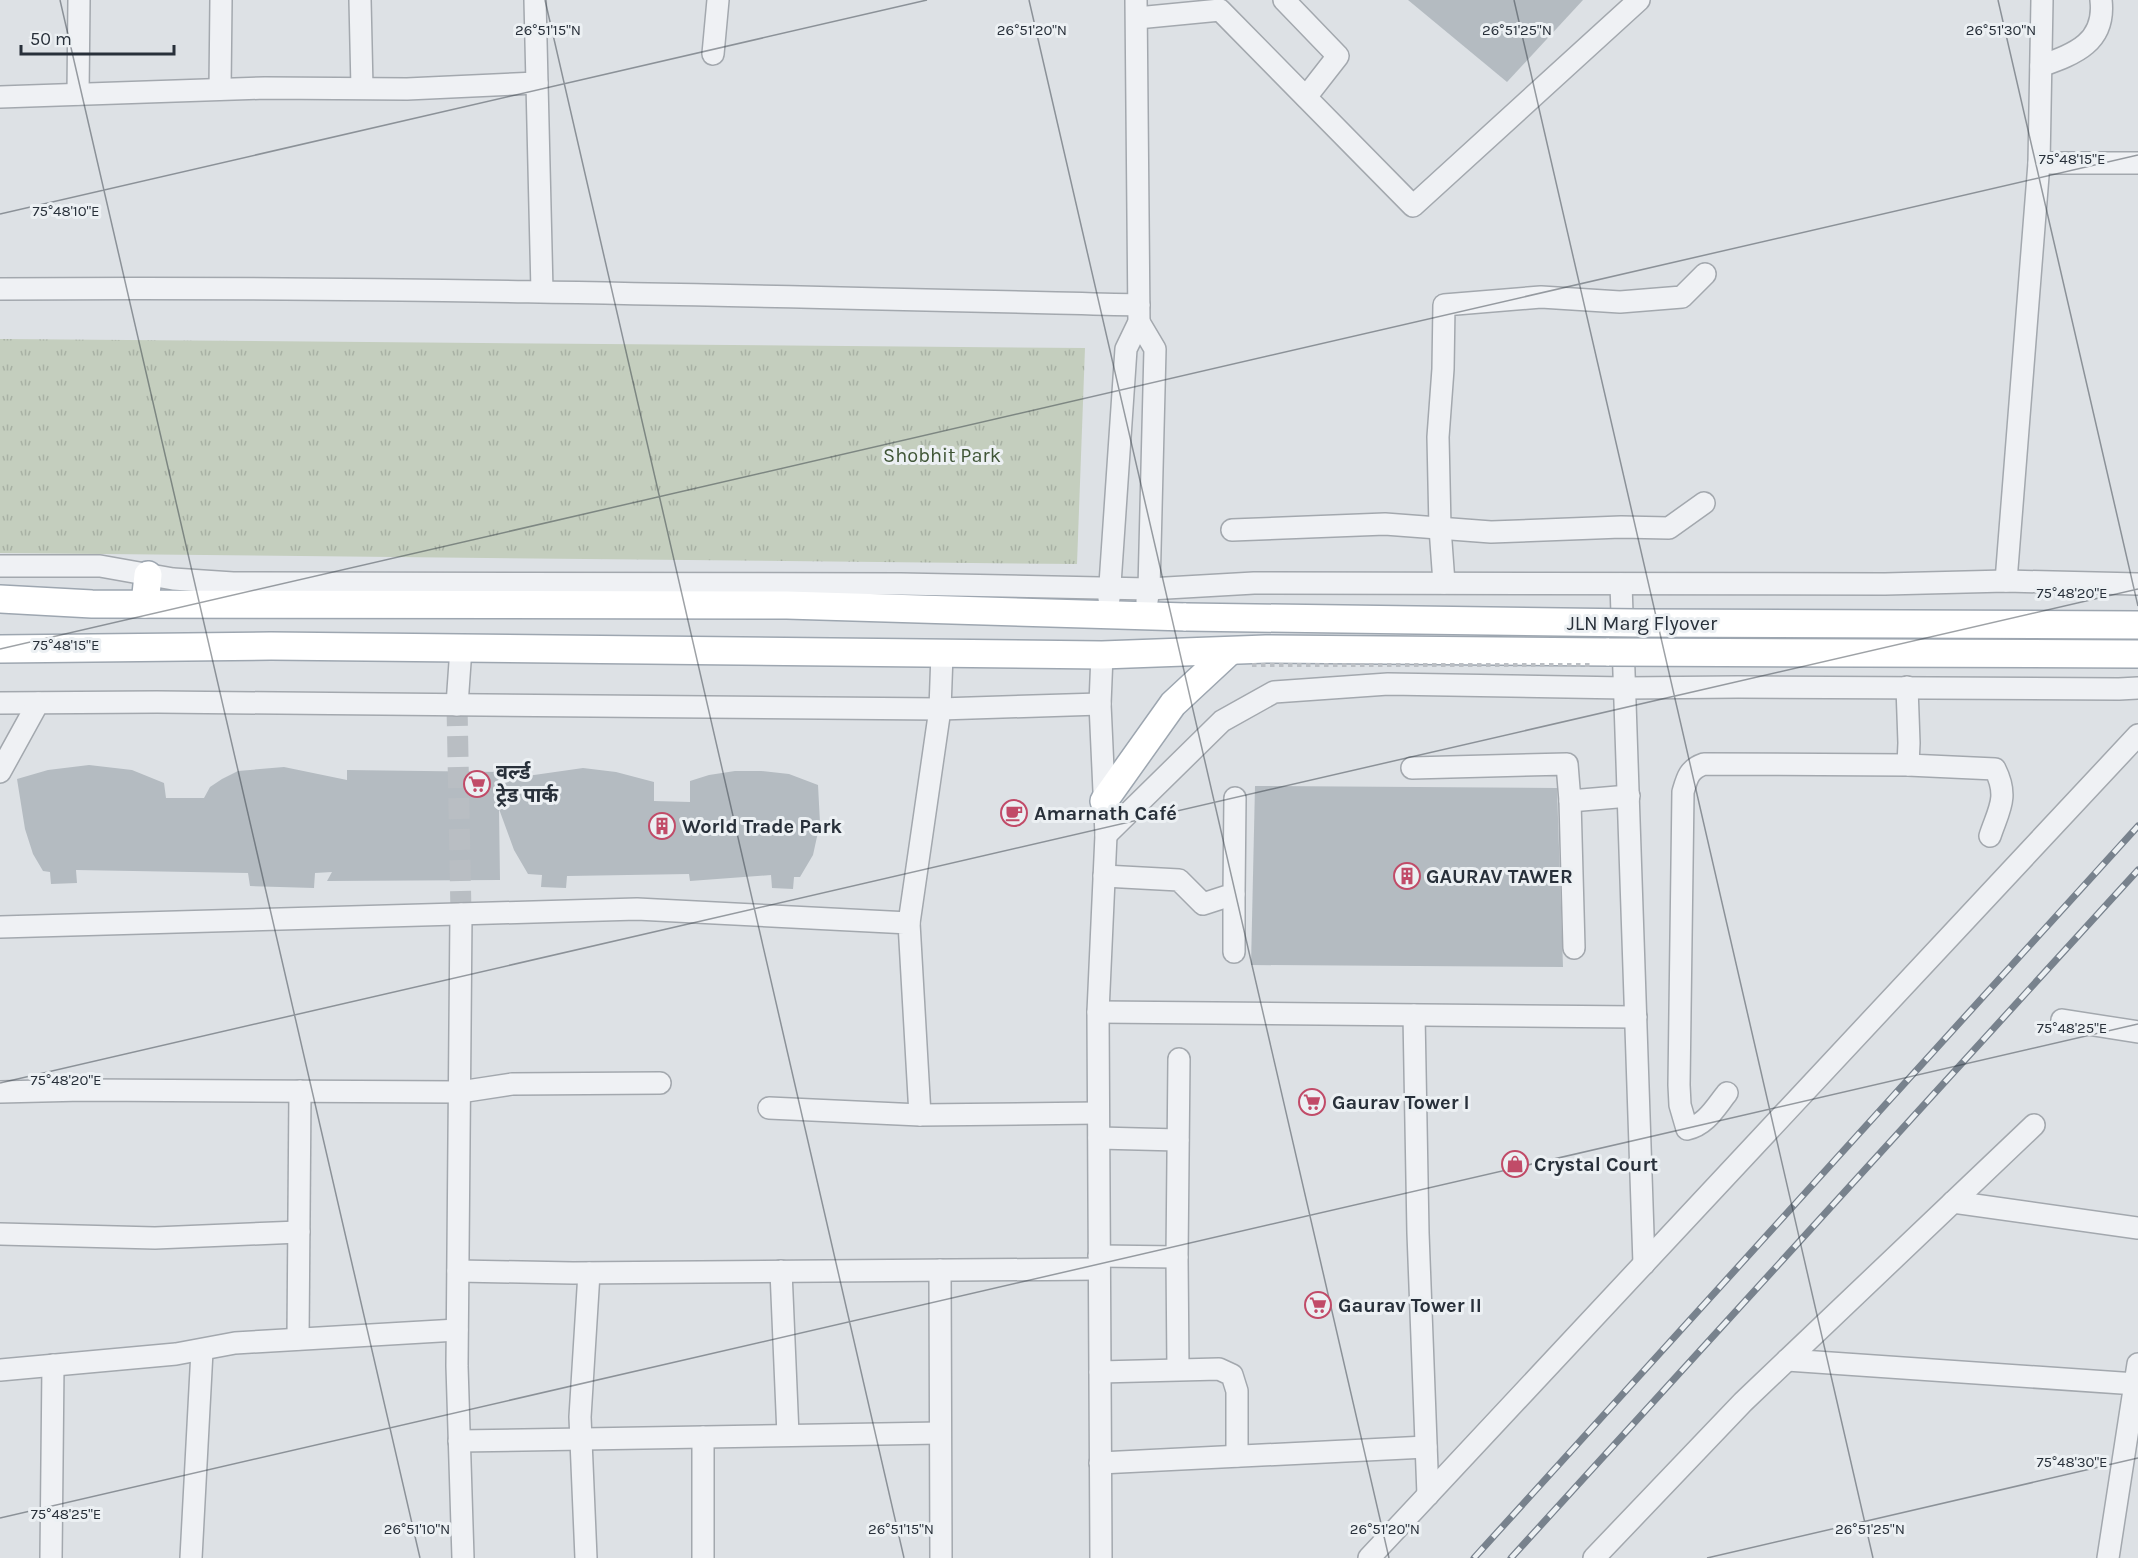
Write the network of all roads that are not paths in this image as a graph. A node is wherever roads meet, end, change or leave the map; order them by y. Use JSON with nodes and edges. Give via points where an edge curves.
{"nodes":[{"id":1,"x":79,"y":0,"type":"edge"},
{"id":2,"x":221,"y":0,"type":"edge"},
{"id":3,"x":360,"y":0,"type":"edge"},
{"id":4,"x":535,"y":0,"type":"edge"},
{"id":5,"x":718,"y":0,"type":"edge"},
{"id":6,"x":1284,"y":0,"type":"edge"},
{"id":7,"x":1639,"y":0,"type":"edge"},
{"id":8,"x":2042,"y":0,"type":"edge"},
{"id":9,"x":2101,"y":0,"type":"edge"},
{"id":10,"x":1136,"y":9,"type":"edge"},
{"id":11,"x":713,"y":54,"type":"dead end"},
{"id":12,"x":2041,"y":66,"type":"junction"},
{"id":13,"x":537,"y":83,"type":"junction"},
{"id":14,"x":362,"y":88,"type":"junction"},
{"id":15,"x":220,"y":89,"type":"junction"},
{"id":16,"x":78,"y":94,"type":"junction"},
{"id":17,"x":1305,"y":97,"type":"junction"},
{"id":18,"x":0,"y":98,"type":"edge"},
{"id":19,"x":2039,"y":163,"type":"junction"},
{"id":20,"x":2138,"y":163,"type":"edge"},
{"id":21,"x":1705,"y":274,"type":"dead end"},
{"id":22,"x":0,"y":289,"type":"edge"},
{"id":23,"x":542,"y":291,"type":"junction"},
{"id":24,"x":1139,"y":313,"type":"junction"},
{"id":25,"x":1704,"y":503,"type":"dead end"},
{"id":26,"x":1440,"y":528,"type":"junction"},
{"id":27,"x":1232,"y":530,"type":"dead end"},
{"id":28,"x":0,"y":566,"type":"edge"},
{"id":29,"x":148,"y":575,"type":"junction"},
{"id":30,"x":2006,"y":581,"type":"junction"},
{"id":31,"x":1444,"y":583,"type":"junction"},
{"id":32,"x":1621,"y":584,"type":"junction"},
{"id":33,"x":2138,"y":584,"type":"edge"},
{"id":34,"x":1109,"y":587,"type":"junction"},
{"id":35,"x":1149,"y":589,"type":"junction"},
{"id":36,"x":0,"y":599,"type":"edge"},
{"id":37,"x":145,"y":604,"type":"junction"},
{"id":38,"x":1108,"y":616,"type":"junction"},
{"id":39,"x":1147,"y":616,"type":"junction"},
{"id":40,"x":2138,"y":625,"type":"edge"},
{"id":41,"x":461,"y":648,"type":"junction"},
{"id":42,"x":0,"y":649,"type":"edge"},
{"id":43,"x":1230,"y":651,"type":"junction"},
{"id":44,"x":942,"y":654,"type":"junction"},
{"id":45,"x":2138,"y":654,"type":"edge"},
{"id":46,"x":1102,"y":655,"type":"junction"},
{"id":47,"x":1907,"y":687,"type":"junction"},
{"id":48,"x":1625,"y":688,"type":"junction"},
{"id":49,"x":2138,"y":688,"type":"edge"},
{"id":50,"x":4,"y":703,"type":"edge"},
{"id":51,"x":38,"y":703,"type":"junction"},
{"id":52,"x":1100,"y":704,"type":"junction"},
{"id":53,"x":457,"y":705,"type":"junction"},
{"id":54,"x":940,"y":709,"type":"junction"},
{"id":55,"x":2138,"y":735,"type":"edge"},
{"id":56,"x":1908,"y":765,"type":"junction"},
{"id":57,"x":1412,"y":768,"type":"dead end"},
{"id":58,"x":0,"y":772,"type":"edge"},
{"id":59,"x":1629,"y":796,"type":"junction"},
{"id":60,"x":1235,"y":798,"type":"dead end"},
{"id":61,"x":1104,"y":801,"type":"junction"},
{"id":62,"x":1570,"y":801,"type":"junction"},
{"id":63,"x":1106,"y":835,"type":"junction"},
{"id":64,"x":1990,"y":836,"type":"dead end"},
{"id":65,"x":1104,"y":876,"type":"junction"},
{"id":66,"x":1234,"y":894,"type":"junction"},
{"id":67,"x":461,"y":914,"type":"junction"},
{"id":68,"x":909,"y":923,"type":"junction"},
{"id":69,"x":0,"y":927,"type":"edge"},
{"id":70,"x":1574,"y":948,"type":"dead end"},
{"id":71,"x":1234,"y":952,"type":"dead end"},
{"id":72,"x":1098,"y":1012,"type":"junction"},
{"id":73,"x":1414,"y":1015,"type":"junction"},
{"id":74,"x":1636,"y":1017,"type":"junction"},
{"id":75,"x":2062,"y":1020,"type":"dead end"},
{"id":76,"x":2138,"y":1032,"type":"edge"},
{"id":77,"x":1179,"y":1059,"type":"dead end"},
{"id":78,"x":660,"y":1083,"type":"dead end"},
{"id":79,"x":300,"y":1091,"type":"junction"},
{"id":80,"x":0,"y":1092,"type":"edge"},
{"id":81,"x":460,"y":1092,"type":"junction"},
{"id":82,"x":1727,"y":1093,"type":"dead end"},
{"id":83,"x":769,"y":1108,"type":"dead end"},
{"id":84,"x":1098,"y":1113,"type":"junction"},
{"id":85,"x":920,"y":1115,"type":"junction"},
{"id":86,"x":2034,"y":1125,"type":"dead end"},
{"id":87,"x":1098,"y":1138,"type":"junction"},
{"id":88,"x":1178,"y":1140,"type":"junction"},
{"id":89,"x":1953,"y":1202,"type":"junction"},
{"id":90,"x":2138,"y":1228,"type":"edge"},
{"id":91,"x":299,"y":1232,"type":"junction"},
{"id":92,"x":0,"y":1234,"type":"edge"},
{"id":93,"x":1177,"y":1257,"type":"junction"},
{"id":94,"x":1099,"y":1262,"type":"junction"},
{"id":95,"x":1644,"y":1264,"type":"junction"},
{"id":96,"x":940,"y":1270,"type":"junction"},
{"id":97,"x":458,"y":1271,"type":"junction"},
{"id":98,"x":782,"y":1271,"type":"junction"},
{"id":99,"x":589,"y":1273,"type":"junction"},
{"id":100,"x":457,"y":1330,"type":"junction"},
{"id":101,"x":298,"y":1339,"type":"junction"},
{"id":102,"x":202,"y":1351,"type":"junction"},
{"id":103,"x":1787,"y":1360,"type":"junction"},
{"id":104,"x":52,"y":1365,"type":"junction"},
{"id":105,"x":1178,"y":1369,"type":"junction"},
{"id":106,"x":0,"y":1370,"type":"edge"},
{"id":107,"x":1100,"y":1372,"type":"junction"},
{"id":108,"x":2137,"y":1374,"type":"edge"},
{"id":109,"x":940,"y":1433,"type":"junction"},
{"id":110,"x":788,"y":1435,"type":"junction"},
{"id":111,"x":703,"y":1437,"type":"junction"},
{"id":112,"x":580,"y":1439,"type":"junction"},
{"id":113,"x":459,"y":1441,"type":"junction"},
{"id":114,"x":1425,"y":1447,"type":"junction"},
{"id":115,"x":1237,"y":1456,"type":"junction"},
{"id":116,"x":1101,"y":1463,"type":"junction"},
{"id":117,"x":1428,"y":1495,"type":"junction"},
{"id":118,"x":51,"y":1558,"type":"edge"},
{"id":119,"x":191,"y":1558,"type":"edge"},
{"id":120,"x":463,"y":1558,"type":"edge"},
{"id":121,"x":586,"y":1558,"type":"edge"},
{"id":122,"x":703,"y":1558,"type":"edge"},
{"id":123,"x":941,"y":1558,"type":"edge"},
{"id":124,"x":1101,"y":1558,"type":"edge"},
{"id":125,"x":1369,"y":1558,"type":"edge"},
{"id":126,"x":1594,"y":1558,"type":"edge"},
{"id":127,"x":2108,"y":1558,"type":"edge"}],
"edges":[{"from":1,"to":16,"type":"street"},
{"from":2,"to":15,"type":"street"},
{"from":3,"to":14,"type":"street"},
{"from":4,"to":13,"type":"street"},
{"from":5,"to":11,"type":"street"},
{"from":6,"to":17,"type":"street","via":[[1338,56]]},
{"from":7,"to":17,"type":"street","via":[[1413,206]]},
{"from":8,"to":12,"type":"street"},
{"from":9,"to":12,"type":"street","via":[[2100,22],[2084,47]]},
{"from":10,"to":17,"type":"street","via":[[1220,10]]},
{"from":10,"to":24,"type":"street"},
{"from":12,"to":19,"type":"street"},
{"from":13,"to":14,"type":"street"},
{"from":13,"to":23,"type":"street"},
{"from":14,"to":15,"type":"street"},
{"from":15,"to":16,"type":"street"},
{"from":16,"to":18,"type":"street"},
{"from":19,"to":20,"type":"street"},
{"from":19,"to":30,"type":"street"},
{"from":21,"to":26,"type":"street","via":[[1682,297],[1620,302],[1541,297],[1444,305],[1438,437]]},
{"from":22,"to":23,"type":"street"},
{"from":23,"to":24,"type":"street"},
{"from":24,"to":34,"type":"street","via":[[1126,349]]},
{"from":24,"to":35,"type":"street","via":[[1155,349]]},
{"from":25,"to":26,"type":"street","via":[[1669,528],[1491,532]]},
{"from":26,"to":27,"type":"street","via":[[1385,524]]},
{"from":26,"to":31,"type":"street"},
{"from":28,"to":29,"type":"street","via":[[100,566]]},
{"from":29,"to":34,"type":"street","via":[[233,583]]},
{"from":29,"to":37,"type":"main road"},
{"from":30,"to":32,"type":"street"},
{"from":30,"to":33,"type":"street"},
{"from":31,"to":32,"type":"street"},
{"from":31,"to":35,"type":"street","via":[[1254,583]]},
{"from":32,"to":48,"type":"street"},
{"from":34,"to":35,"type":"street"},
{"from":34,"to":38,"type":"street"},
{"from":35,"to":39,"type":"street"},
{"from":36,"to":37,"type":"main road","name":"JLN Marg Flyover"},
{"from":37,"to":38,"type":"main road","name":"JLN Marg Flyover","via":[[775,605]]},
{"from":38,"to":39,"type":"main road","name":"JLN Marg Flyover"},
{"from":39,"to":40,"type":"main road","name":"JLN Marg Flyover","bridge":true},
{"from":41,"to":42,"type":"main road","name":"JLN Marg Flyover"},
{"from":41,"to":44,"type":"main road","name":"JLN Marg Flyover"},
{"from":41,"to":53,"type":"street"},
{"from":43,"to":45,"type":"main road","name":"JLN Marg Flyover","bridge":true},
{"from":43,"to":46,"type":"main road","name":"JLN Marg Flyover"},
{"from":43,"to":61,"type":"main road","via":[[1173,704]]},
{"from":44,"to":46,"type":"main road","name":"JLN Marg Flyover"},
{"from":44,"to":54,"type":"street"},
{"from":46,"to":52,"type":"street"},
{"from":47,"to":48,"type":"street"},
{"from":47,"to":49,"type":"street"},
{"from":47,"to":56,"type":"street"},
{"from":48,"to":59,"type":"street"},
{"from":48,"to":63,"type":"street","via":[[1388,684],[1274,692],[1222,721]]},
{"from":50,"to":51,"type":"street"},
{"from":51,"to":53,"type":"street"},
{"from":51,"to":58,"type":"street"},
{"from":52,"to":54,"type":"street"},
{"from":52,"to":61,"type":"street"},
{"from":53,"to":54,"type":"street"},
{"from":54,"to":68,"type":"street"},
{"from":55,"to":95,"type":"street"},
{"from":56,"to":64,"type":"street","via":[[1995,769],[2003,798]]},
{"from":56,"to":82,"type":"street","via":[[1715,763],[1696,766],[1688,775],[1683,792],[1679,1085],[1687,1129],[1706,1121]]},
{"from":57,"to":62,"type":"street","via":[[1567,764]]},
{"from":59,"to":62,"type":"street"},
{"from":59,"to":74,"type":"street"},
{"from":60,"to":66,"type":"street"},
{"from":61,"to":63,"type":"street"},
{"from":62,"to":70,"type":"street"},
{"from":63,"to":65,"type":"street"},
{"from":65,"to":66,"type":"street","via":[[1179,880],[1203,904]]},
{"from":65,"to":72,"type":"street"},
{"from":66,"to":71,"type":"street"},
{"from":67,"to":68,"type":"street","via":[[637,909]]},
{"from":67,"to":69,"type":"street"},
{"from":67,"to":81,"type":"street"},
{"from":68,"to":85,"type":"street"},
{"from":72,"to":73,"type":"street"},
{"from":72,"to":84,"type":"street"},
{"from":73,"to":74,"type":"street"},
{"from":73,"to":114,"type":"street"},
{"from":74,"to":95,"type":"street"},
{"from":75,"to":76,"type":"street"},
{"from":77,"to":88,"type":"street"},
{"from":78,"to":81,"type":"street","via":[[512,1084]]},
{"from":79,"to":80,"type":"street"},
{"from":79,"to":81,"type":"street"},
{"from":79,"to":91,"type":"street"},
{"from":81,"to":97,"type":"street"},
{"from":83,"to":85,"type":"street"},
{"from":84,"to":85,"type":"street"},
{"from":84,"to":87,"type":"street"},
{"from":86,"to":89,"type":"street"},
{"from":87,"to":88,"type":"street"},
{"from":87,"to":94,"type":"street"},
{"from":88,"to":93,"type":"street"},
{"from":89,"to":90,"type":"street"},
{"from":89,"to":103,"type":"street"},
{"from":91,"to":92,"type":"street","via":[[155,1238]]},
{"from":91,"to":101,"type":"street"},
{"from":93,"to":94,"type":"street"},
{"from":93,"to":105,"type":"street"},
{"from":94,"to":96,"type":"street"},
{"from":94,"to":107,"type":"street"},
{"from":95,"to":117,"type":"street"},
{"from":96,"to":98,"type":"street"},
{"from":96,"to":109,"type":"street"},
{"from":97,"to":99,"type":"street"},
{"from":97,"to":100,"type":"street"},
{"from":98,"to":99,"type":"street"},
{"from":98,"to":110,"type":"street"},
{"from":99,"to":112,"type":"street"},
{"from":100,"to":101,"type":"street"},
{"from":100,"to":113,"type":"street"},
{"from":101,"to":102,"type":"street","via":[[235,1343]]},
{"from":102,"to":104,"type":"street"},
{"from":102,"to":119,"type":"street"},
{"from":103,"to":108,"type":"street"},
{"from":103,"to":126,"type":"street"},
{"from":104,"to":106,"type":"street"},
{"from":104,"to":118,"type":"street"},
{"from":105,"to":107,"type":"street"},
{"from":105,"to":115,"type":"street","via":[[1219,1369],[1232,1375],[1237,1391]]},
{"from":107,"to":116,"type":"street"},
{"from":108,"to":127,"type":"street"},
{"from":109,"to":110,"type":"street"},
{"from":109,"to":123,"type":"street"},
{"from":110,"to":111,"type":"street"},
{"from":111,"to":112,"type":"street"},
{"from":111,"to":122,"type":"street"},
{"from":112,"to":113,"type":"street"},
{"from":112,"to":121,"type":"street"},
{"from":113,"to":120,"type":"street"},
{"from":114,"to":115,"type":"street"},
{"from":114,"to":117,"type":"street"},
{"from":115,"to":116,"type":"street"},
{"from":116,"to":124,"type":"street"},
{"from":117,"to":125,"type":"street"}]}
